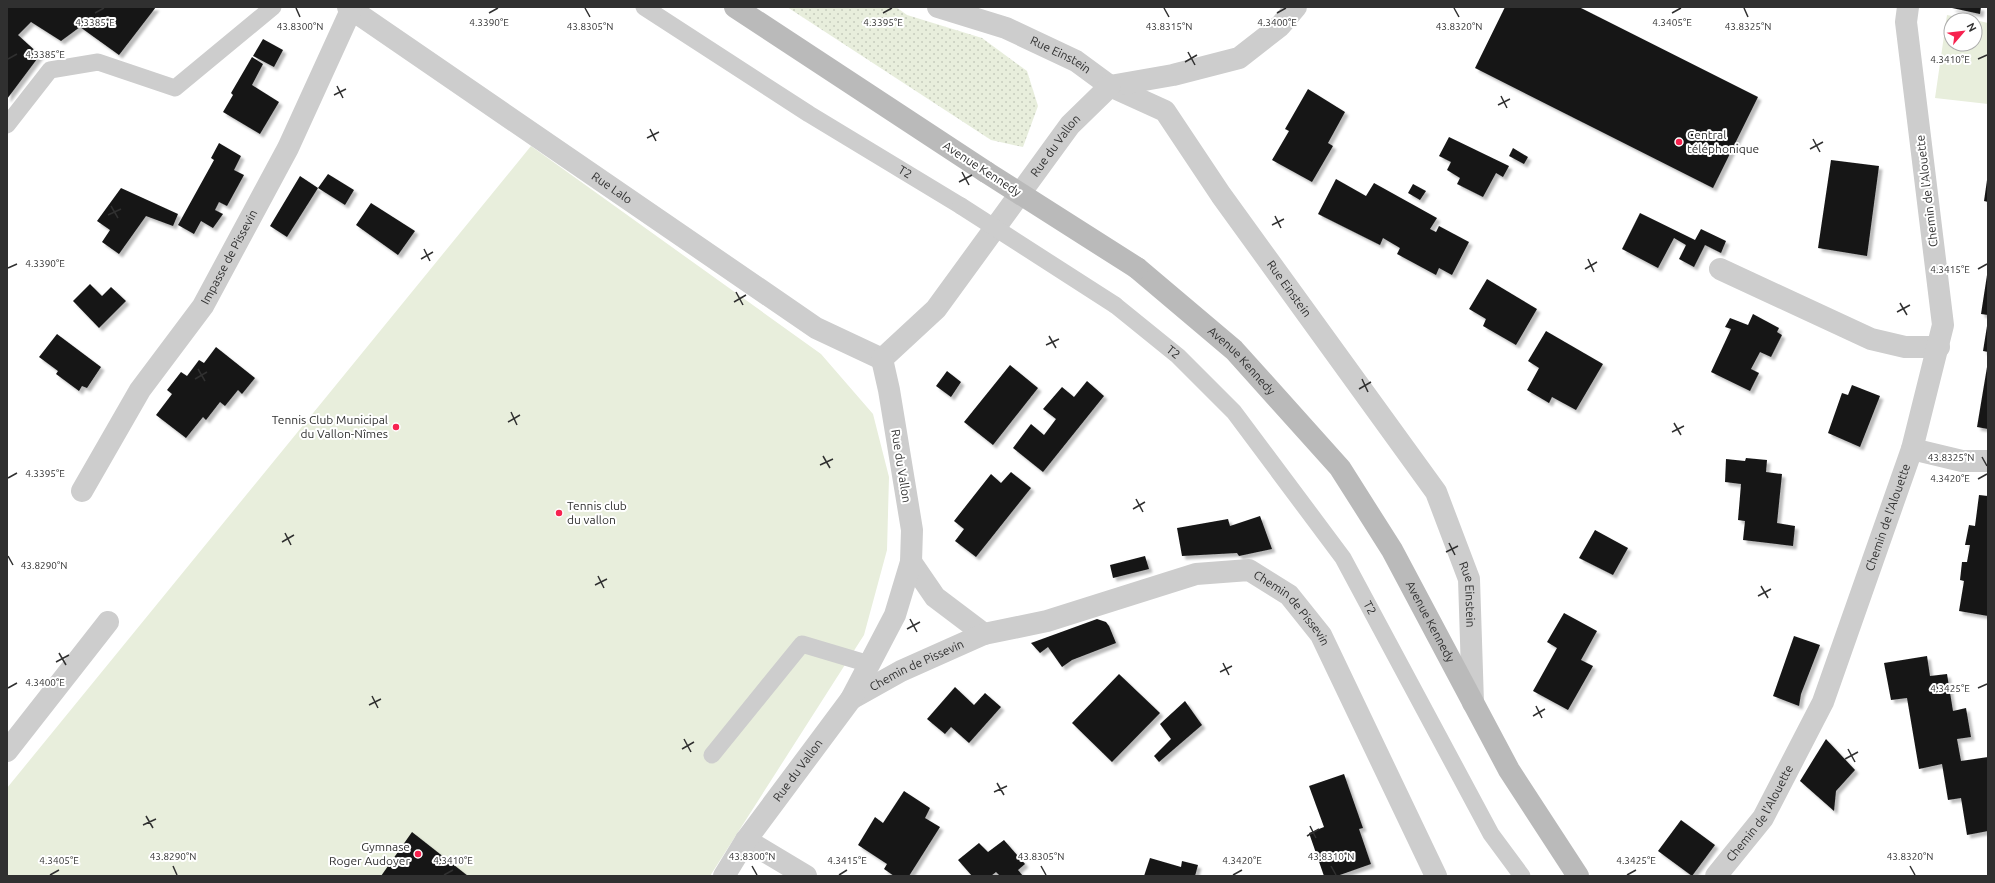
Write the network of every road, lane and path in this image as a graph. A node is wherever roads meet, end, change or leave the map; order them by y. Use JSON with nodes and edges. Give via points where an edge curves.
{"nodes":[{"id":1,"x":273,"y":7,"type":"edge"},
{"id":2,"x":644,"y":7,"type":"edge"},
{"id":3,"x":735,"y":7,"type":"edge"},
{"id":4,"x":938,"y":7,"type":"edge"},
{"id":5,"x":1296,"y":7,"type":"edge"},
{"id":6,"x":1908,"y":7,"type":"edge"},
{"id":7,"x":350,"y":8,"type":"edge"},
{"id":8,"x":1110,"y":86,"type":"junction"},
{"id":9,"x":7,"y":125,"type":"edge"},
{"id":10,"x":1720,"y":269,"type":"dead end"},
{"id":11,"x":1939,"y":347,"type":"junction"},
{"id":12,"x":882,"y":359,"type":"junction"},
{"id":13,"x":1912,"y":449,"type":"junction"},
{"id":14,"x":1988,"y":461,"type":"edge"},
{"id":15,"x":82,"y":491,"type":"dead end"},
{"id":16,"x":910,"y":562,"type":"junction"},
{"id":17,"x":108,"y":622,"type":"dead end"},
{"id":18,"x":984,"y":634,"type":"junction"},
{"id":19,"x":869,"y":664,"type":"junction"},
{"id":20,"x":851,"y":699,"type":"junction"},
{"id":21,"x":1473,"y":703,"type":"junction"},
{"id":22,"x":7,"y":751,"type":"edge"},
{"id":23,"x":712,"y":755,"type":"dead end"},
{"id":24,"x":746,"y":840,"type":"junction"},
{"id":25,"x":724,"y":876,"type":"edge"},
{"id":26,"x":806,"y":876,"type":"edge"},
{"id":27,"x":1436,"y":876,"type":"edge"},
{"id":28,"x":1522,"y":876,"type":"edge"},
{"id":29,"x":1578,"y":876,"type":"edge"},
{"id":30,"x":1716,"y":876,"type":"edge"}],
"edges":[{"from":1,"to":9,"type":"lane","via":[[175,88],[98,62],[50,70]]},
{"from":2,"to":28,"type":"lane","name":"T2","bridge":true,"via":[[1115,305],[1178,356],[1234,412],[1343,558],[1491,834]]},
{"from":3,"to":21,"type":"main road","name":"Avenue Kennedy","bridge":true,"via":[[1137,268],[1234,350],[1340,468],[1392,550]]},
{"from":4,"to":8,"type":"street","name":"Rue Einstein","via":[[1006,28],[1076,61]]},
{"from":5,"to":8,"type":"street","via":[[1280,26],[1238,58],[1173,75]]},
{"from":6,"to":11,"type":"street","name":"Chemin de l'Alouette","via":[[1906,22],[1943,325]]},
{"from":7,"to":12,"type":"street","name":"Rue Lalo","via":[[816,328]]},
{"from":7,"to":15,"type":"street","name":"Impasse de Pissevin","via":[[288,148],[203,306],[140,390]]},
{"from":8,"to":12,"type":"street","name":"Rue du Vallon","via":[[1070,125],[936,309]]},
{"from":8,"to":21,"type":"street","name":"Rue Einstein","via":[[1165,111],[1226,201],[1436,492],[1469,578]]},
{"from":10,"to":11,"type":"street","via":[[1871,339],[1904,347]]},
{"from":11,"to":13,"type":"street","name":"Chemin de l'Alouette"},
{"from":12,"to":16,"type":"street","name":"Rue du Vallon","via":[[912,530]]},
{"from":13,"to":14,"type":"street","via":[[1962,461]]},
{"from":13,"to":30,"type":"street","name":"Chemin de l'Alouette","via":[[1823,702],[1763,818]]},
{"from":16,"to":18,"type":"street","name":"Chemin de Pissevin","via":[[935,597]]},
{"from":16,"to":19,"type":"street","name":"Rue du Vallon","via":[[895,615]]},
{"from":17,"to":22,"type":"street"},
{"from":18,"to":20,"type":"street","name":"Chemin de Pissevin","via":[[901,671]]},
{"from":18,"to":27,"type":"street","name":"Chemin de Pissevin","via":[[1047,621],[1196,574],[1249,570],[1289,595],[1321,636]]},
{"from":19,"to":20,"type":"street","name":"Rue du Vallon"},
{"from":19,"to":23,"type":"lane","via":[[802,644]]},
{"from":20,"to":24,"type":"street","name":"Rue du Vallon"},
{"from":21,"to":29,"type":"main road","name":"Avenue Kennedy","via":[[1509,770]]},
{"from":24,"to":25,"type":"street","name":"Rue du Vallon"},
{"from":24,"to":26,"type":"street"}]}
